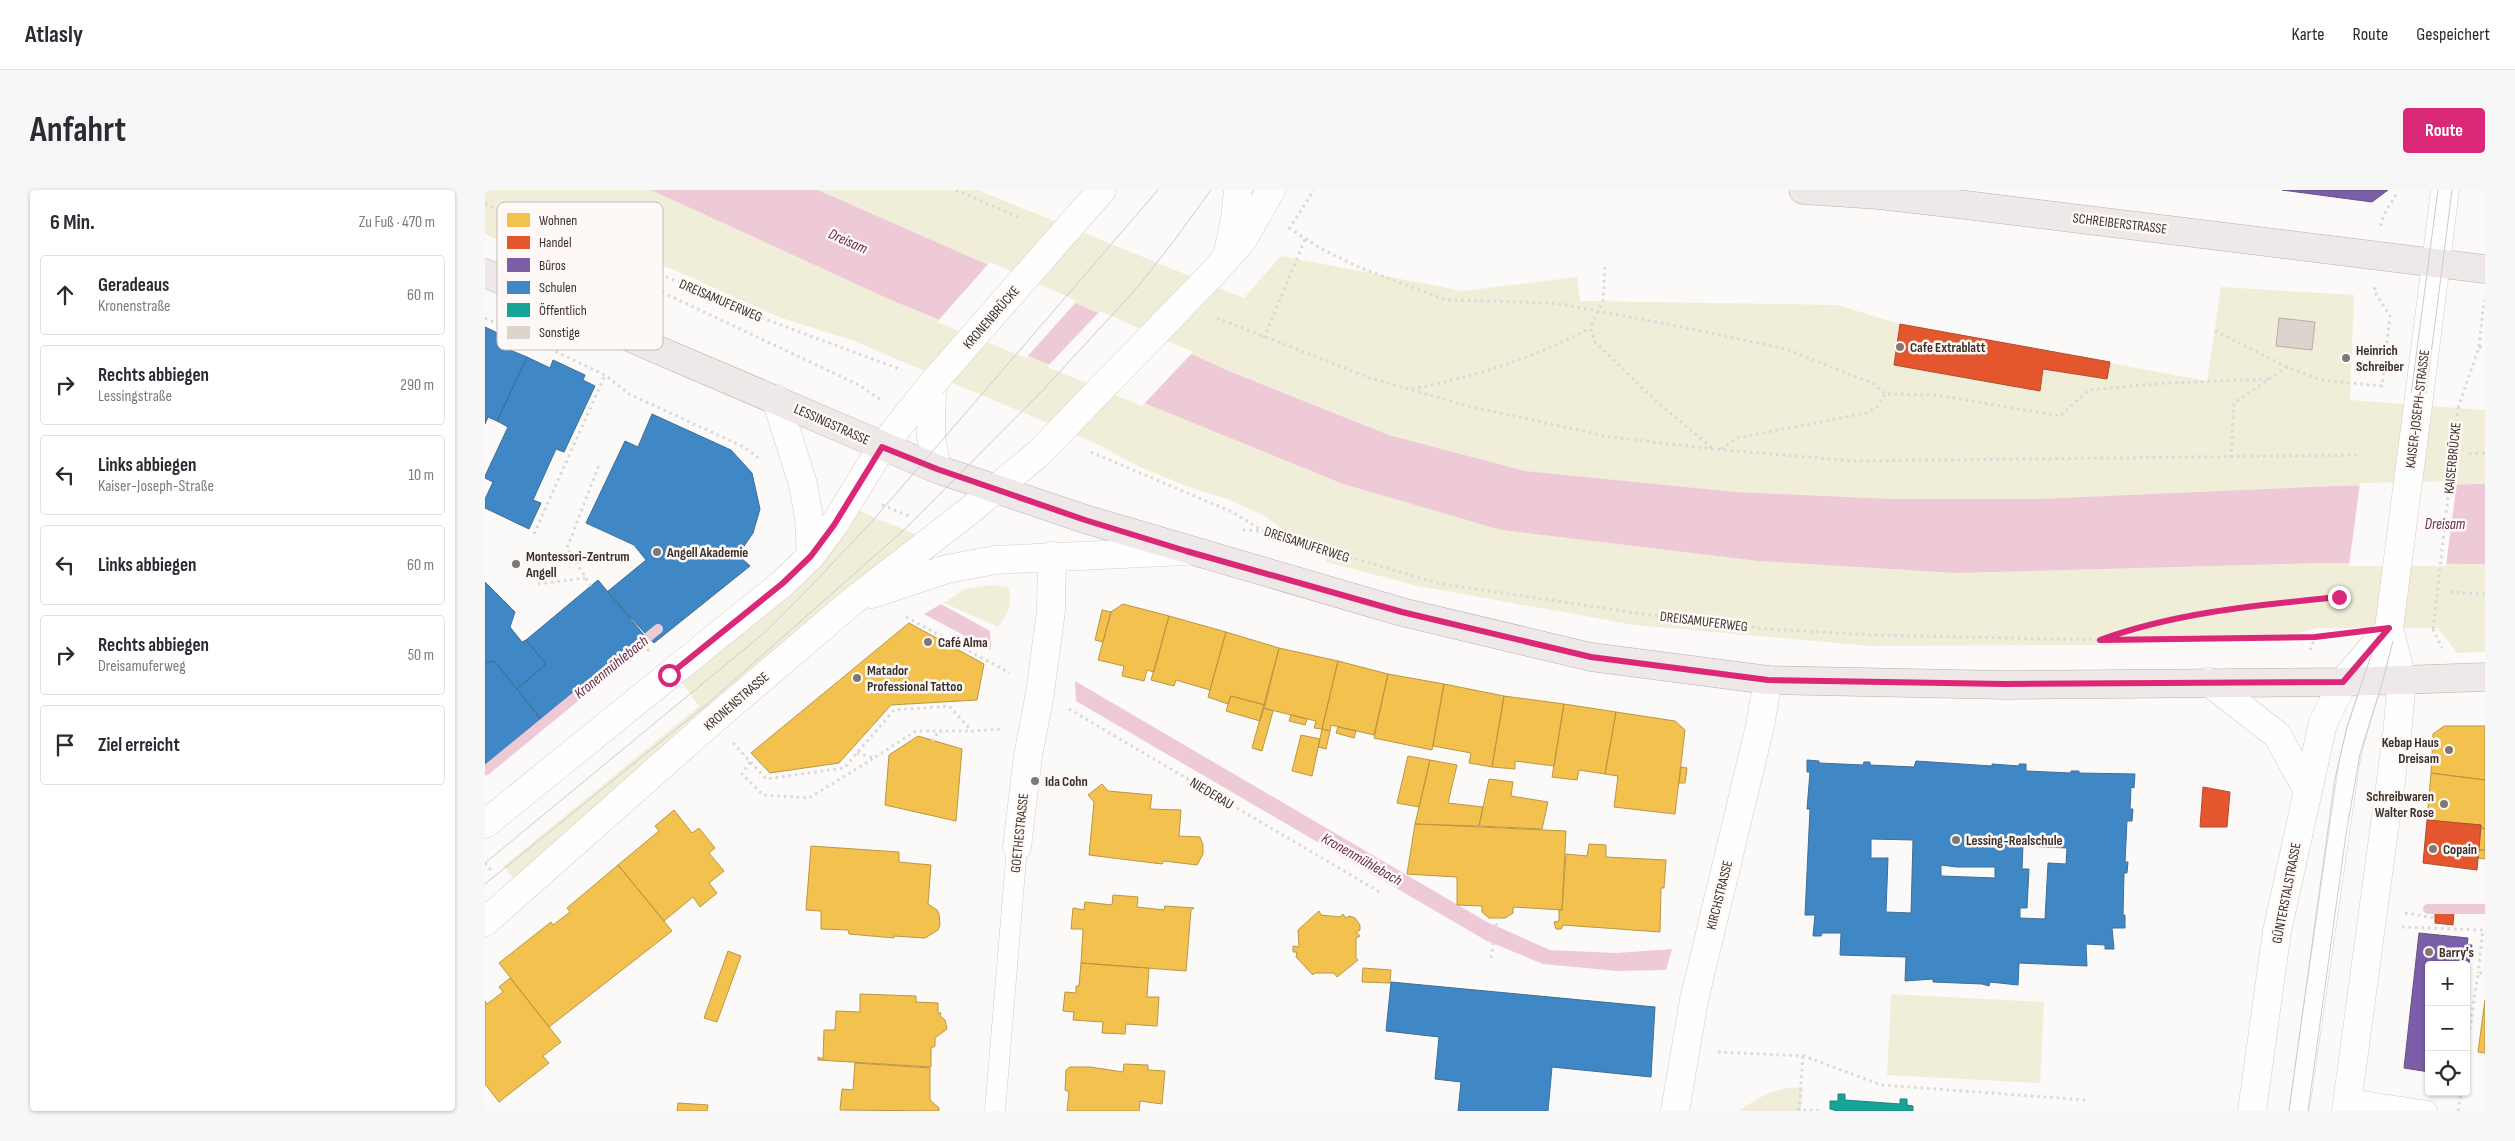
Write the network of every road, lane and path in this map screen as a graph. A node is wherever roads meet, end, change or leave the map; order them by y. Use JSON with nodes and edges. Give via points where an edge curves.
{"nodes":[{"id":1,"x":956,"y":190,"type":"edge"},
{"id":2,"x":1102,"y":190,"type":"edge"},
{"id":3,"x":1237,"y":190,"type":"edge"},
{"id":4,"x":1271,"y":190,"type":"edge"},
{"id":5,"x":1803,"y":190,"type":"edge"},
{"id":6,"x":2445,"y":190,"type":"edge"},
{"id":7,"x":2397,"y":192,"type":"dead end"},
{"id":8,"x":485,"y":204,"type":"edge"},
{"id":9,"x":497,"y":209,"type":"edge"},
{"id":10,"x":1020,"y":218,"type":"dead end"},
{"id":11,"x":1289,"y":228,"type":"dead end"},
{"id":12,"x":1305,"y":239,"type":"junction"},
{"id":13,"x":2378,"y":256,"type":"junction"},
{"id":14,"x":2436,"y":263,"type":"junction"},
{"id":15,"x":1219,"y":267,"type":"junction"},
{"id":16,"x":1605,"y":267,"type":"dead end"},
{"id":17,"x":2485,"y":269,"type":"edge"},
{"id":18,"x":485,"y":273,"type":"edge"},
{"id":19,"x":663,"y":275,"type":"edge"},
{"id":20,"x":497,"y":278,"type":"edge"},
{"id":21,"x":2485,"y":291,"type":"edge"},
{"id":22,"x":663,"y":293,"type":"edge"},
{"id":23,"x":1598,"y":312,"type":"junction"},
{"id":24,"x":485,"y":318,"type":"edge"},
{"id":25,"x":1217,"y":318,"type":"dead end"},
{"id":26,"x":497,"y":324,"type":"edge"},
{"id":27,"x":1591,"y":328,"type":"junction"},
{"id":28,"x":2215,"y":331,"type":"dead end"},
{"id":29,"x":1264,"y":338,"type":"junction"},
{"id":30,"x":2479,"y":347,"type":"junction"},
{"id":31,"x":2485,"y":348,"type":"edge"},
{"id":32,"x":552,"y":350,"type":"edge"},
{"id":33,"x":658,"y":350,"type":"edge"},
{"id":34,"x":2287,"y":367,"type":"junction"},
{"id":35,"x":904,"y":370,"type":"dead end"},
{"id":36,"x":605,"y":375,"type":"junction"},
{"id":37,"x":2271,"y":379,"type":"junction"},
{"id":38,"x":1411,"y":390,"type":"junction"},
{"id":39,"x":1885,"y":394,"type":"junction"},
{"id":40,"x":877,"y":398,"type":"dead end"},
{"id":41,"x":927,"y":398,"type":"junction"},
{"id":42,"x":776,"y":399,"type":"junction"},
{"id":43,"x":882,"y":447,"type":"junction"},
{"id":44,"x":1714,"y":449,"type":"junction"},
{"id":45,"x":1720,"y":450,"type":"junction"},
{"id":46,"x":1091,"y":452,"type":"dead end"},
{"id":47,"x":2485,"y":453,"type":"edge"},
{"id":48,"x":2469,"y":454,"type":"dead end"},
{"id":49,"x":2357,"y":455,"type":"dead end"},
{"id":50,"x":2231,"y":458,"type":"junction"},
{"id":51,"x":599,"y":465,"type":"dead end"},
{"id":52,"x":767,"y":466,"type":"dead end"},
{"id":53,"x":937,"y":469,"type":"junction"},
{"id":54,"x":997,"y":490,"type":"junction"},
{"id":55,"x":875,"y":502,"type":"dead end"},
{"id":56,"x":916,"y":519,"type":"dead end"},
{"id":57,"x":534,"y":534,"type":"dead end"},
{"id":58,"x":1186,"y":551,"type":"junction"},
{"id":59,"x":811,"y":556,"type":"junction"},
{"id":60,"x":1052,"y":556,"type":"junction"},
{"id":61,"x":585,"y":578,"type":"junction"},
{"id":62,"x":537,"y":584,"type":"dead end"},
{"id":63,"x":591,"y":586,"type":"dead end"},
{"id":64,"x":2450,"y":592,"type":"dead end"},
{"id":65,"x":2485,"y":594,"type":"edge"},
{"id":66,"x":2339,"y":597,"type":"dead end"},
{"id":67,"x":854,"y":600,"type":"junction"},
{"id":68,"x":2389,"y":628,"type":"junction"},
{"id":69,"x":2433,"y":628,"type":"dead end"},
{"id":70,"x":638,"y":640,"type":"dead end"},
{"id":71,"x":2100,"y":640,"type":"junction"},
{"id":72,"x":649,"y":651,"type":"dead end"},
{"id":73,"x":2485,"y":677,"type":"edge"},
{"id":74,"x":2402,"y":679,"type":"junction"},
{"id":75,"x":1768,"y":680,"type":"junction"},
{"id":76,"x":2374,"y":680,"type":"junction"},
{"id":77,"x":1041,"y":682,"type":"junction"},
{"id":78,"x":2209,"y":682,"type":"junction"},
{"id":79,"x":2343,"y":682,"type":"junction"},
{"id":80,"x":909,"y":704,"type":"dead end"},
{"id":81,"x":909,"y":709,"type":"junction"},
{"id":82,"x":712,"y":721,"type":"junction"},
{"id":83,"x":1034,"y":727,"type":"junction"},
{"id":84,"x":940,"y":731,"type":"junction"},
{"id":85,"x":972,"y":731,"type":"junction"},
{"id":86,"x":932,"y":740,"type":"dead end"},
{"id":87,"x":848,"y":753,"type":"dead end"},
{"id":88,"x":857,"y":753,"type":"junction"},
{"id":89,"x":853,"y":757,"type":"junction"},
{"id":90,"x":874,"y":758,"type":"junction"},
{"id":91,"x":750,"y":762,"type":"junction"},
{"id":92,"x":2307,"y":789,"type":"junction"},
{"id":93,"x":485,"y":824,"type":"edge"},
{"id":94,"x":1017,"y":847,"type":"joint"},
{"id":95,"x":1383,"y":894,"type":"dead end"},
{"id":96,"x":2419,"y":916,"type":"dead end"},
{"id":97,"x":1497,"y":918,"type":"dead end"},
{"id":98,"x":2435,"y":918,"type":"dead end"},
{"id":99,"x":485,"y":922,"type":"edge"},
{"id":100,"x":2371,"y":923,"type":"junction"},
{"id":101,"x":1491,"y":958,"type":"dead end"},
{"id":102,"x":2478,"y":973,"type":"junction"},
{"id":103,"x":2485,"y":974,"type":"edge"},
{"id":104,"x":1685,"y":1049,"type":"junction"},
{"id":105,"x":2467,"y":1051,"type":"edge"},
{"id":106,"x":1803,"y":1056,"type":"junction"},
{"id":107,"x":2460,"y":1096,"type":"edge"},
{"id":108,"x":2086,"y":1100,"type":"dead end"},
{"id":109,"x":2347,"y":1105,"type":"edge"},
{"id":110,"x":995,"y":1111,"type":"edge"},
{"id":111,"x":1675,"y":1111,"type":"edge"},
{"id":112,"x":1820,"y":1111,"type":"edge"},
{"id":113,"x":2252,"y":1111,"type":"edge"},
{"id":114,"x":2299,"y":1111,"type":"edge"},
{"id":115,"x":2427,"y":1111,"type":"edge"},
{"id":116,"x":2458,"y":1111,"type":"edge"}],
"edges":[{"from":1,"to":10,"type":"path"},
{"from":2,"to":41,"type":"main road","name":"KRONENBRÜCKE","bridge":true},
{"from":3,"to":15,"type":"main road","via":[[1235,219]]},
{"from":4,"to":15,"type":"main road","via":[[1242,241]]},
{"from":5,"to":13,"type":"main road","name":"SCHREIBERSTRASSE","via":[[1947,203]]},
{"from":6,"to":14,"type":"main road","name":"KAISER-JOSEPH-STRASSE"},
{"from":7,"to":13,"type":"path","via":[[2392,206],[2381,216]]},
{"from":8,"to":9,"type":"path","name":"DREISAMUFERWEG"},
{"from":11,"to":12,"type":"path"},
{"from":12,"to":23,"type":"path","via":[[1356,266],[1446,300],[1555,303]]},
{"from":12,"to":29,"type":"path"},
{"from":13,"to":14,"type":"main road","name":"SCHREIBERSTRASSE"},
{"from":13,"to":34,"type":"path","via":[[2374,291],[2390,316],[2381,386],[2321,380]]},
{"from":14,"to":17,"type":"main road","name":"SCHREIBERSTRASSE"},
{"from":14,"to":68,"type":"main road","name":"KAISER-JOSEPH-STRASSE","bridge":true},
{"from":15,"to":54,"type":"main road","bridge":true,"via":[[1038,454]]},
{"from":16,"to":23,"type":"path","via":[[1603,301]]},
{"from":18,"to":20,"type":"main road","name":"LESSINGSTRASSE"},
{"from":19,"to":35,"type":"path","name":"DREISAMUFERWEG","via":[[754,315]]},
{"from":21,"to":30,"type":"path","name":"KAISERBRÜCKE"},
{"from":22,"to":40,"type":"path","via":[[859,385]]},
{"from":23,"to":27,"type":"path"},
{"from":23,"to":39,"type":"path","via":[[1786,349],[1874,384]]},
{"from":24,"to":26,"type":"path"},
{"from":25,"to":29,"type":"path"},
{"from":27,"to":38,"type":"path","via":[[1561,344],[1513,362]]},
{"from":27,"to":44,"type":"path","via":[[1595,342],[1656,401]]},
{"from":28,"to":34,"type":"path"},
{"from":29,"to":38,"type":"path"},
{"from":30,"to":31,"type":"path"},
{"from":30,"to":69,"type":"path","name":"KAISERBRÜCKE","bridge":true,"via":[[2458,408]]},
{"from":32,"to":36,"type":"path"},
{"from":33,"to":42,"type":"main road","name":"LESSINGSTRASSE"},
{"from":34,"to":37,"type":"path"},
{"from":36,"to":52,"type":"path","via":[[629,394],[744,447]]},
{"from":36,"to":57,"type":"path"},
{"from":37,"to":39,"type":"path","via":[[2089,390],[2060,416],[1937,395]]},
{"from":37,"to":50,"type":"path","via":[[2234,404]]},
{"from":38,"to":44,"type":"path","via":[[1610,437]]},
{"from":39,"to":45,"type":"path","via":[[1878,406],[1866,413],[1737,438]]},
{"from":41,"to":43,"type":"main road","name":"KRONENBRÜCKE"},
{"from":41,"to":53,"type":"main road"},
{"from":42,"to":43,"type":"main road","name":"LESSINGSTRASSE"},
{"from":42,"to":59,"type":"main road","via":[[803,484]]},
{"from":43,"to":53,"type":"main road","name":"LESSINGSTRASSE"},
{"from":43,"to":59,"type":"main road"},
{"from":44,"to":45,"type":"path"},
{"from":45,"to":50,"type":"path","via":[[1854,461]]},
{"from":46,"to":71,"type":"path","name":"DREISAMUFERWEG","via":[[1232,512],[1263,531],[1437,583],[1768,629],[1873,635]]},
{"from":47,"to":48,"type":"path"},
{"from":49,"to":50,"type":"path"},
{"from":51,"to":61,"type":"path","via":[[567,548]]},
{"from":53,"to":54,"type":"main road","name":"LESSINGSTRASSE"},
{"from":54,"to":58,"type":"main road","name":"LESSINGSTRASSE"},
{"from":54,"to":67,"type":"main road","name":"KRONENSTRASSE"},
{"from":55,"to":56,"type":"path"},
{"from":58,"to":60,"type":"main road"},
{"from":58,"to":75,"type":"main road","name":"LESSINGSTRASSE","via":[[1402,612],[1591,657]]},
{"from":59,"to":93,"type":"main road","via":[[783,583]]},
{"from":60,"to":67,"type":"main road","via":[[947,568]]},
{"from":60,"to":77,"type":"main road","name":"GOETHESTRASSE","via":[[1051,611]]},
{"from":61,"to":62,"type":"path"},
{"from":61,"to":63,"type":"path"},
{"from":64,"to":65,"type":"path"},
{"from":66,"to":71,"type":"path","name":"DREISAMUFERWEG","via":[[2221,610],[2129,629]]},
{"from":67,"to":77,"type":"path","name":"NIEDERAU","via":[[905,617],[1003,668]]},
{"from":67,"to":82,"type":"main road","name":"KRONENSTRASSE"},
{"from":68,"to":71,"type":"path","via":[[2315,637]]},
{"from":68,"to":74,"type":"main road","name":"KAISER-JOSEPH-STRASSE"},
{"from":68,"to":76,"type":"lane"},
{"from":68,"to":79,"type":"main road"},
{"from":70,"to":72,"type":"path"},
{"from":73,"to":74,"type":"main road","name":"LESSINGSTRASSE"},
{"from":74,"to":76,"type":"main road","name":"LESSINGSTRASSE"},
{"from":74,"to":100,"type":"main road"},
{"from":75,"to":78,"type":"main road","name":"LESSINGSTRASSE","via":[[2005,684]]},
{"from":75,"to":104,"type":"main road","name":"KIRCHSTRASSE","via":[[1760,726],[1693,1000]]},
{"from":76,"to":79,"type":"main road","name":"LESSINGSTRASSE"},
{"from":76,"to":114,"type":"lane","via":[[2356,728],[2343,800]]},
{"from":77,"to":83,"type":"main road","name":"GOETHESTRASSE"},
{"from":77,"to":95,"type":"path","name":"NIEDERAU"},
{"from":78,"to":79,"type":"main road","name":"LESSINGSTRASSE"},
{"from":78,"to":92,"type":"main road","via":[[2277,735]]},
{"from":79,"to":92,"type":"main road","name":"GÜNTERSTALSTRASSE","via":[[2323,723]]},
{"from":80,"to":81,"type":"path"},
{"from":81,"to":85,"type":"path","via":[[949,706]]},
{"from":81,"to":88,"type":"path","via":[[894,710]]},
{"from":82,"to":91,"type":"path"},
{"from":82,"to":99,"type":"main road","name":"KRONENSTRASSE"},
{"from":83,"to":85,"type":"path"},
{"from":83,"to":94,"type":"main road","name":"GOETHESTRASSE"},
{"from":84,"to":85,"type":"path"},
{"from":84,"to":86,"type":"path"},
{"from":84,"to":90,"type":"path","via":[[916,731]]},
{"from":87,"to":89,"type":"path"},
{"from":88,"to":89,"type":"path"},
{"from":88,"to":90,"type":"path"},
{"from":89,"to":91,"type":"path","via":[[844,768],[766,779]]},
{"from":90,"to":91,"type":"path","via":[[809,798],[763,795],[743,774]]},
{"from":92,"to":113,"type":"main road","name":"GÜNTERSTALSTRASSE","via":[[2277,931]]},
{"from":94,"to":110,"type":"lane","name":"GOETHESTRASSE"},
{"from":96,"to":98,"type":"path"},
{"from":97,"to":101,"type":"path"},
{"from":100,"to":102,"type":"path","via":[[2409,928],[2483,930]]},
{"from":100,"to":109,"type":"main road"},
{"from":102,"to":103,"type":"path"},
{"from":102,"to":105,"type":"path"},
{"from":104,"to":106,"type":"path"},
{"from":104,"to":111,"type":"main road","name":"KIRCHSTRASSE"},
{"from":106,"to":108,"type":"path","via":[[1881,1085]]},
{"from":106,"to":112,"type":"path","via":[[1799,1110]]},
{"from":107,"to":116,"type":"path"},
{"from":109,"to":115,"type":"lane"}]}
